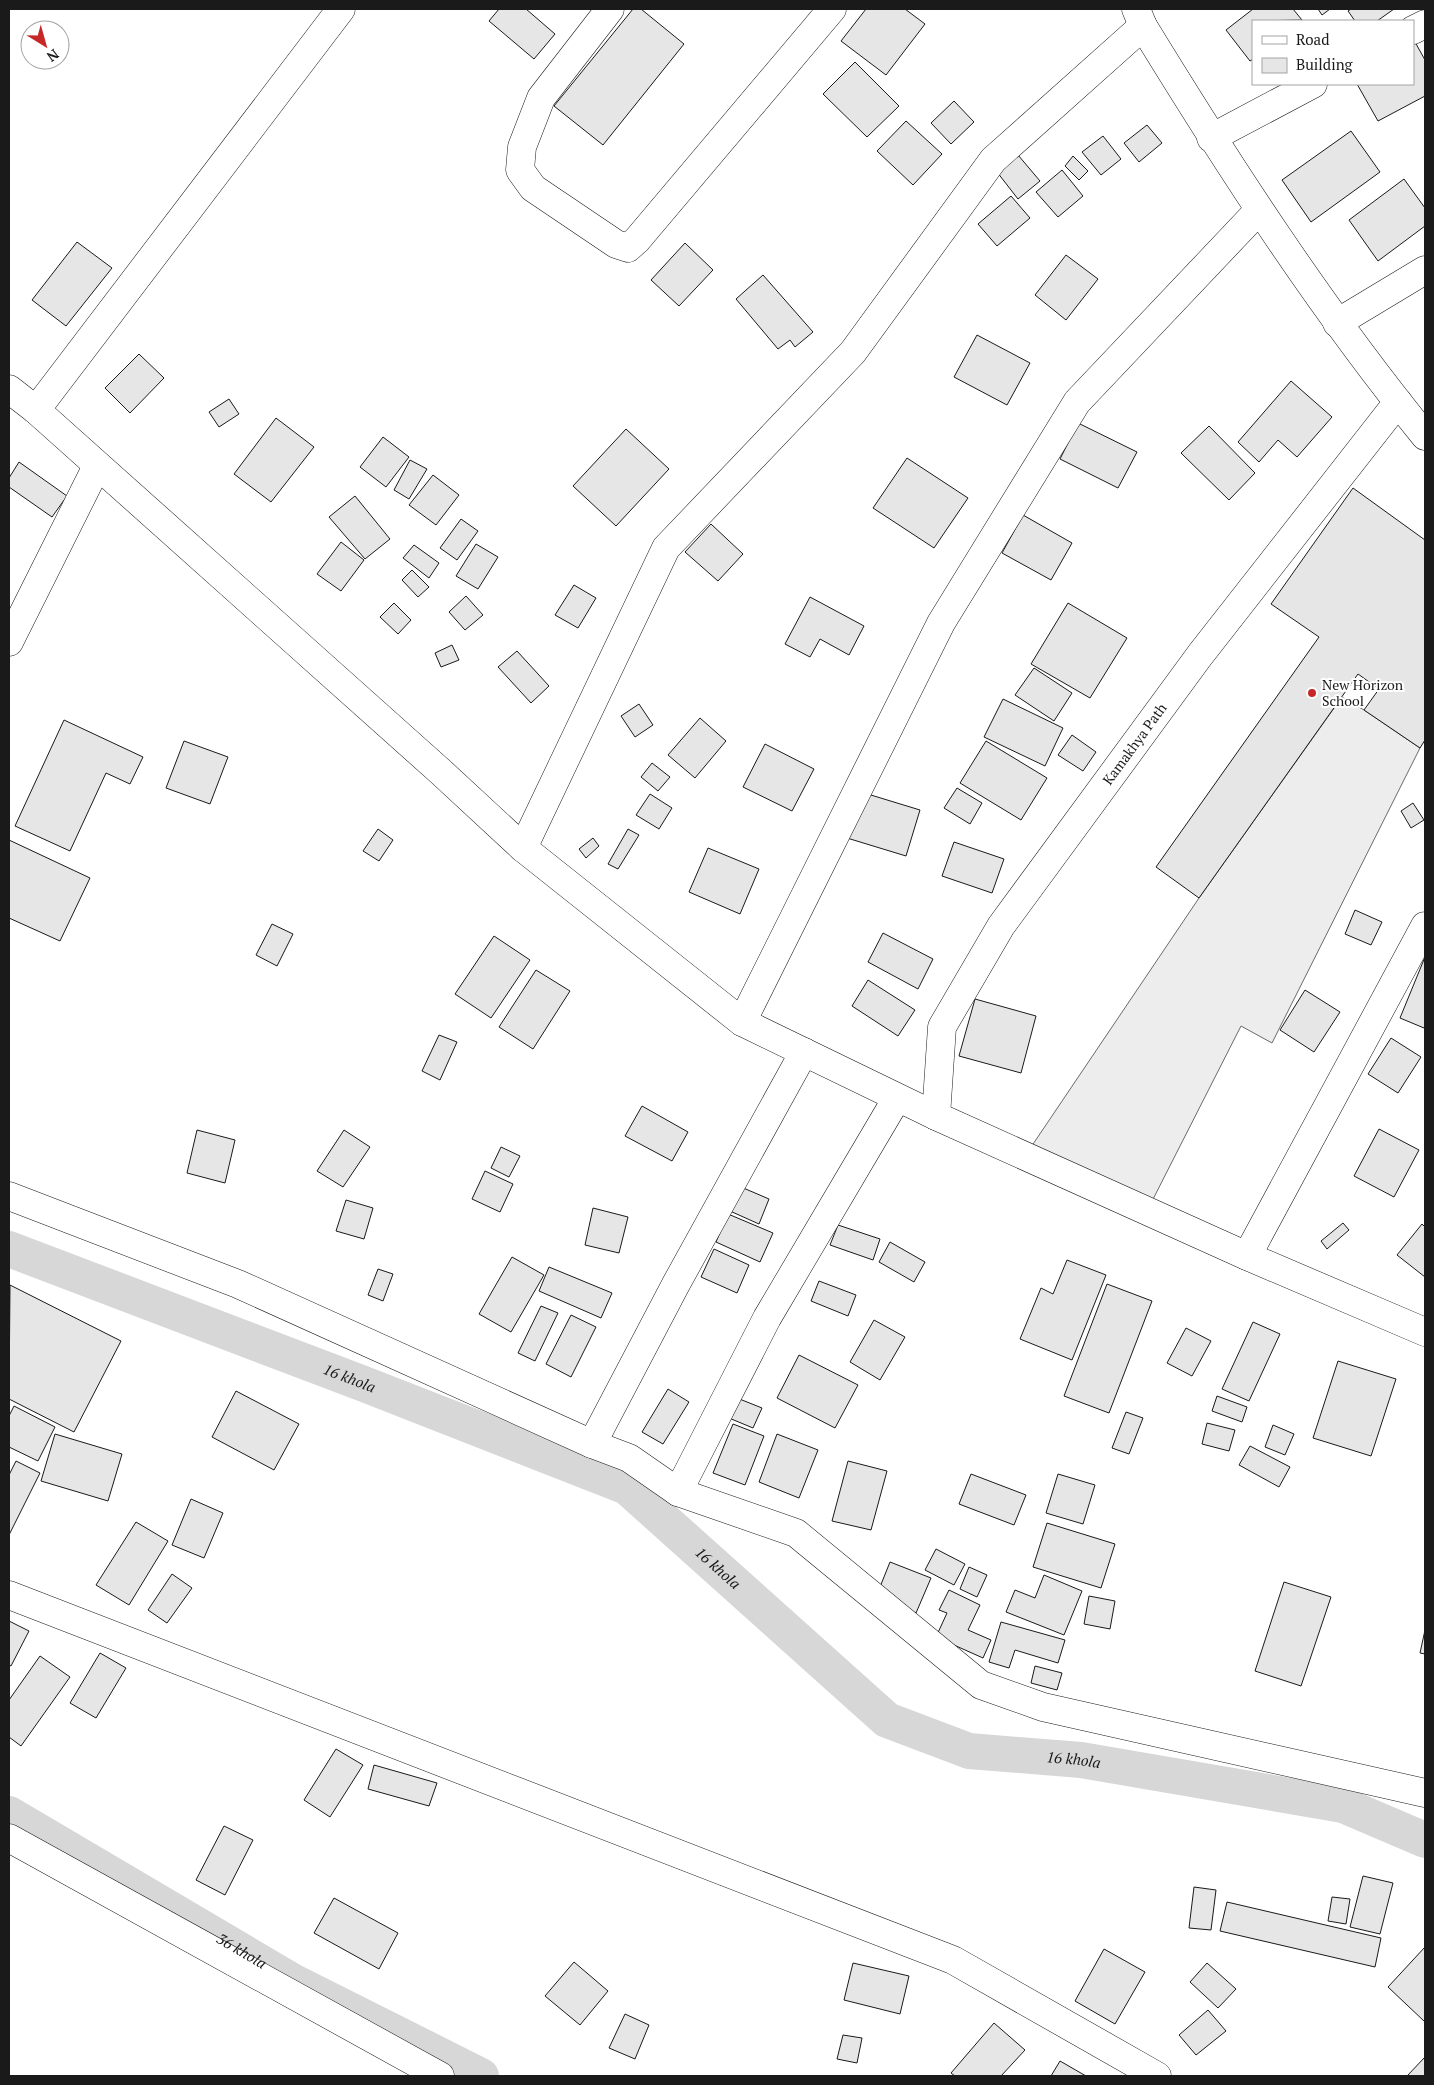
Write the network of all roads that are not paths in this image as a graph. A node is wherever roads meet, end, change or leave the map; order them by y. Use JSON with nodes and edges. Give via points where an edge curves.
{"nodes":[{"id":1,"x":342,"y":9,"type":"edge"},
{"id":2,"x":610,"y":9,"type":"edge"},
{"id":3,"x":832,"y":9,"type":"edge"},
{"id":4,"x":1140,"y":18,"type":"edge"},
{"id":5,"x":1311,"y":85,"type":"edge"},
{"id":6,"x":1211,"y":138,"type":"junction"},
{"id":7,"x":1259,"y":210,"type":"junction"},
{"id":8,"x":1425,"y":270,"type":"edge"},
{"id":9,"x":1337,"y":323,"type":"junction"},
{"id":10,"x":9,"y":389,"type":"edge"},
{"id":11,"x":1398,"y":402,"type":"junction"},
{"id":12,"x":36,"y":410,"type":"junction"},
{"id":13,"x":1425,"y":436,"type":"edge"},
{"id":14,"x":97,"y":466,"type":"junction"},
{"id":15,"x":9,"y":642,"type":"edge"},
{"id":16,"x":523,"y":848,"type":"junction"},
{"id":17,"x":1425,"y":926,"type":"edge"},
{"id":18,"x":742,"y":1022,"type":"junction"},
{"id":19,"x":804,"y":1052,"type":"junction"},
{"id":20,"x":897,"y":1098,"type":"junction"},
{"id":21,"x":936,"y":1116,"type":"junction"},
{"id":22,"x":9,"y":1196,"type":"edge"},
{"id":23,"x":1247,"y":1256,"type":"junction"},
{"id":24,"x":1425,"y":1331,"type":"edge"},
{"id":25,"x":592,"y":1444,"type":"junction"},
{"id":26,"x":678,"y":1492,"type":"junction"},
{"id":27,"x":9,"y":1595,"type":"edge"},
{"id":28,"x":1425,"y":1793,"type":"edge"},
{"id":29,"x":9,"y":1838,"type":"edge"},
{"id":30,"x":440,"y":2076,"type":"edge"},
{"id":31,"x":1157,"y":2076,"type":"edge"}],
"edges":[{"from":1,"to":12,"type":"street"},
{"from":2,"to":3,"type":"street","via":[[541,98],[522,147],[520,170],[533,188],[616,244],[628,248]]},
{"from":4,"to":6,"type":"street"},
{"from":4,"to":16,"type":"street","via":[[992,160],[853,352],[666,548]]},
{"from":5,"to":6,"type":"street"},
{"from":6,"to":7,"type":"street"},
{"from":7,"to":9,"type":"street"},
{"from":7,"to":18,"type":"street","via":[[1077,402],[941,623]]},
{"from":8,"to":9,"type":"street"},
{"from":9,"to":11,"type":"street"},
{"from":10,"to":12,"type":"street"},
{"from":11,"to":13,"type":"street"},
{"from":11,"to":21,"type":"street","name":"Kamakhya Path","via":[[1200,655],[1001,926],[942,1026]]},
{"from":12,"to":14,"type":"street"},
{"from":14,"to":15,"type":"street"},
{"from":14,"to":16,"type":"street"},
{"from":16,"to":18,"type":"street"},
{"from":17,"to":23,"type":"street"},
{"from":18,"to":19,"type":"street"},
{"from":19,"to":20,"type":"street"},
{"from":19,"to":25,"type":"street"},
{"from":20,"to":21,"type":"street"},
{"from":20,"to":26,"type":"street","via":[[767,1318]]},
{"from":21,"to":23,"type":"street"},
{"from":22,"to":25,"type":"street","via":[[238,1284]]},
{"from":23,"to":24,"type":"street"},
{"from":25,"to":26,"type":"street","via":[[629,1458]]},
{"from":26,"to":28,"type":"street","via":[[796,1532],[981,1685],[1043,1707]]},
{"from":27,"to":31,"type":"street","via":[[953,1960]]},
{"from":29,"to":30,"type":"street"}]}
